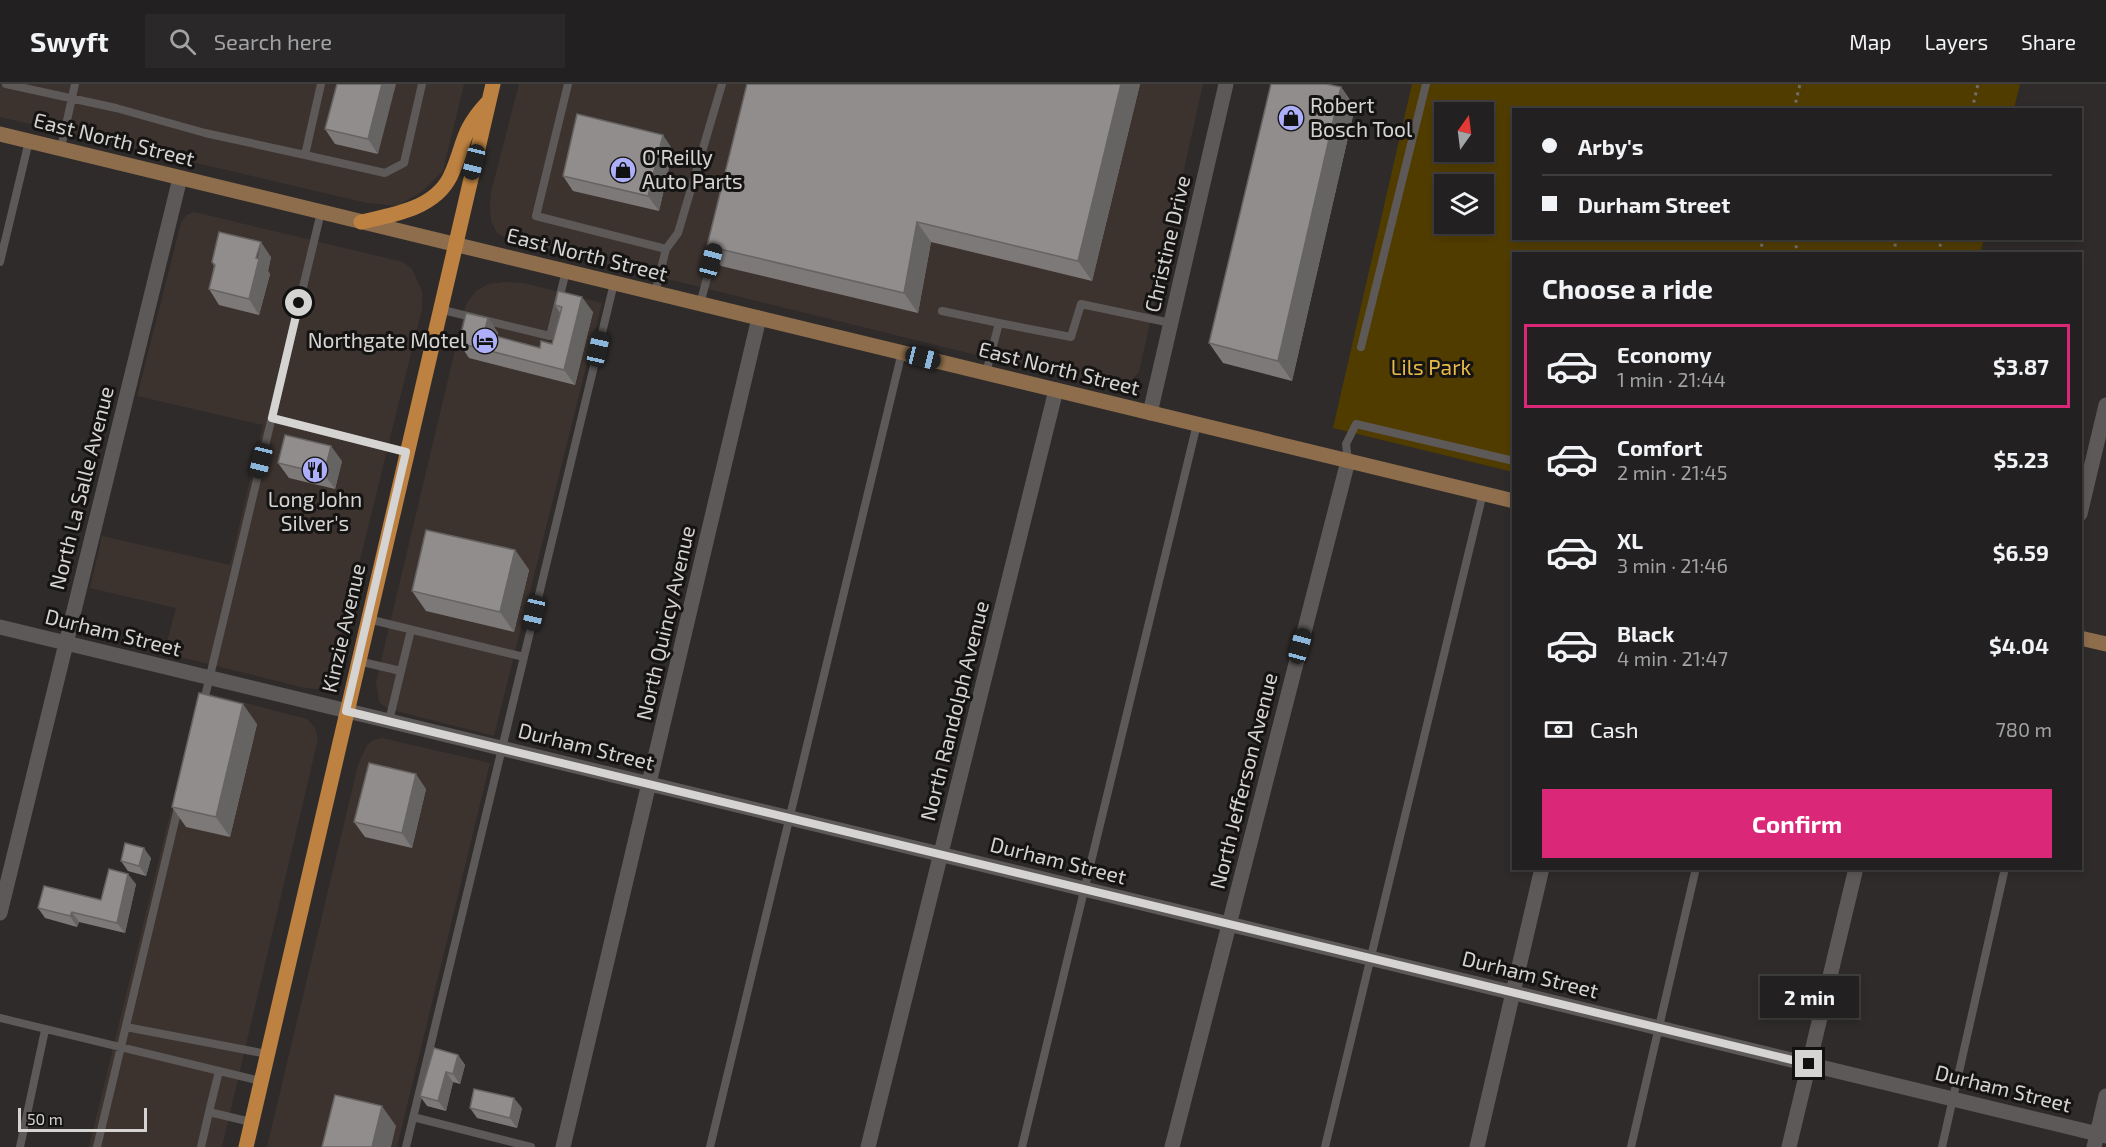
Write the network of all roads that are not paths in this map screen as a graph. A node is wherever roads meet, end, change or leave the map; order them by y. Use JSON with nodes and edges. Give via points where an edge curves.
{"nodes":[{"id":1,"x":6,"y":84,"type":"edge"},
{"id":2,"x":75,"y":84,"type":"edge"},
{"id":3,"x":321,"y":84,"type":"edge"},
{"id":4,"x":422,"y":84,"type":"edge"},
{"id":5,"x":493,"y":84,"type":"edge"},
{"id":6,"x":568,"y":84,"type":"edge"},
{"id":7,"x":1226,"y":84,"type":"edge"},
{"id":8,"x":1426,"y":84,"type":"edge"},
{"id":9,"x":718,"y":85,"type":"edge"},
{"id":10,"x":71,"y":99,"type":"junction"},
{"id":11,"x":489,"y":101,"type":"junction"},
{"id":12,"x":0,"y":134,"type":"edge"},
{"id":13,"x":29,"y":141,"type":"junction"},
{"id":14,"x":61,"y":148,"type":"junction"},
{"id":15,"x":305,"y":154,"type":"junction"},
{"id":16,"x":180,"y":177,"type":"junction"},
{"id":17,"x":321,"y":212,"type":"junction"},
{"id":18,"x":361,"y":222,"type":"junction"},
{"id":19,"x":718,"y":234,"type":"edge"},
{"id":20,"x":454,"y":244,"type":"junction"},
{"id":21,"x":666,"y":249,"type":"junction"},
{"id":22,"x":0,"y":262,"type":"edge"},
{"id":23,"x":566,"y":271,"type":"junction"},
{"id":24,"x":614,"y":283,"type":"junction"},
{"id":25,"x":655,"y":293,"type":"junction"},
{"id":26,"x":700,"y":304,"type":"junction"},
{"id":27,"x":439,"y":309,"type":"junction"},
{"id":28,"x":942,"y":311,"type":"dead end"},
{"id":29,"x":759,"y":318,"type":"junction"},
{"id":30,"x":1171,"y":322,"type":"junction"},
{"id":31,"x":999,"y":323,"type":"junction"},
{"id":32,"x":1361,"y":347,"type":"dead end"},
{"id":33,"x":902,"y":352,"type":"junction"},
{"id":34,"x":986,"y":373,"type":"junction"},
{"id":35,"x":1056,"y":390,"type":"junction"},
{"id":36,"x":2106,"y":405,"type":"edge"},
{"id":37,"x":1150,"y":413,"type":"junction"},
{"id":38,"x":272,"y":418,"type":"junction"},
{"id":39,"x":1197,"y":424,"type":"junction"},
{"id":40,"x":406,"y":452,"type":"junction"},
{"id":41,"x":1348,"y":461,"type":"junction"},
{"id":42,"x":1512,"y":461,"type":"edge"},
{"id":43,"x":1482,"y":493,"type":"junction"},
{"id":44,"x":1512,"y":500,"type":"edge"},
{"id":45,"x":2082,"y":506,"type":"edge"},
{"id":46,"x":368,"y":619,"type":"junction"},
{"id":47,"x":0,"y":627,"type":"edge"},
{"id":48,"x":411,"y":630,"type":"junction"},
{"id":49,"x":2082,"y":638,"type":"edge"},
{"id":50,"x":66,"y":643,"type":"junction"},
{"id":51,"x":2106,"y":644,"type":"edge"},
{"id":52,"x":524,"y":657,"type":"junction"},
{"id":53,"x":358,"y":661,"type":"junction"},
{"id":54,"x":401,"y":671,"type":"junction"},
{"id":55,"x":210,"y":678,"type":"junction"},
{"id":56,"x":346,"y":711,"type":"junction"},
{"id":57,"x":201,"y":712,"type":"edge"},
{"id":58,"x":388,"y":721,"type":"junction"},
{"id":59,"x":502,"y":748,"type":"junction"},
{"id":60,"x":649,"y":784,"type":"junction"},
{"id":61,"x":182,"y":794,"type":"edge"},
{"id":62,"x":789,"y":818,"type":"junction"},
{"id":63,"x":941,"y":854,"type":"junction"},
{"id":64,"x":1542,"y":870,"type":"edge"},
{"id":65,"x":1696,"y":870,"type":"edge"},
{"id":66,"x":1856,"y":870,"type":"edge"},
{"id":67,"x":2005,"y":870,"type":"edge"},
{"id":68,"x":1085,"y":889,"type":"junction"},
{"id":69,"x":0,"y":913,"type":"edge"},
{"id":70,"x":1229,"y":924,"type":"junction"},
{"id":71,"x":1370,"y":958,"type":"junction"},
{"id":72,"x":1513,"y":993,"type":"junction"},
{"id":73,"x":0,"y":1018,"type":"edge"},
{"id":74,"x":126,"y":1027,"type":"junction"},
{"id":75,"x":1659,"y":1028,"type":"junction"},
{"id":76,"x":45,"y":1030,"type":"junction"},
{"id":77,"x":121,"y":1047,"type":"junction"},
{"id":78,"x":267,"y":1054,"type":"junction"},
{"id":79,"x":1809,"y":1064,"type":"junction"},
{"id":80,"x":219,"y":1071,"type":"junction"},
{"id":81,"x":261,"y":1081,"type":"junction"},
{"id":82,"x":2106,"y":1096,"type":"edge"},
{"id":83,"x":1953,"y":1099,"type":"junction"},
{"id":84,"x":209,"y":1112,"type":"junction"},
{"id":85,"x":413,"y":1117,"type":"junction"},
{"id":86,"x":251,"y":1122,"type":"junction"},
{"id":87,"x":2099,"y":1139,"type":"edge"},
{"id":88,"x":20,"y":1147,"type":"edge"},
{"id":89,"x":97,"y":1147,"type":"edge"},
{"id":90,"x":201,"y":1147,"type":"edge"},
{"id":91,"x":246,"y":1147,"type":"edge"},
{"id":92,"x":406,"y":1147,"type":"edge"},
{"id":93,"x":531,"y":1147,"type":"edge"},
{"id":94,"x":563,"y":1147,"type":"edge"},
{"id":95,"x":710,"y":1147,"type":"edge"},
{"id":96,"x":868,"y":1147,"type":"edge"},
{"id":97,"x":1022,"y":1147,"type":"edge"},
{"id":98,"x":1172,"y":1147,"type":"edge"},
{"id":99,"x":1325,"y":1147,"type":"edge"},
{"id":100,"x":1477,"y":1147,"type":"edge"},
{"id":101,"x":1631,"y":1147,"type":"edge"},
{"id":102,"x":1789,"y":1147,"type":"edge"},
{"id":103,"x":1942,"y":1147,"type":"edge"}],
"edges":[{"from":1,"to":10,"type":"lane"},
{"from":2,"to":10,"type":"lane"},
{"from":3,"to":15,"type":"lane"},
{"from":4,"to":15,"type":"lane","via":[[404,163],[385,173]]},
{"from":5,"to":11,"type":"main road","name":"Kinzie Avenue"},
{"from":6,"to":21,"type":"lane","via":[[536,216]]},
{"from":7,"to":30,"type":"street","name":"Christine Drive"},
{"from":8,"to":32,"type":"lane"},
{"from":9,"to":21,"type":"lane","via":[[678,233]]},
{"from":10,"to":14,"type":"lane"},
{"from":10,"to":15,"type":"lane"},
{"from":11,"to":18,"type":"main road","via":[[471,121],[450,178],[442,189],[404,212]]},
{"from":11,"to":20,"type":"main road","name":"Kinzie Avenue"},
{"from":12,"to":13,"type":"street","name":"East North Street"},
{"from":13,"to":14,"type":"street","name":"East North Street"},
{"from":13,"to":22,"type":"lane"},
{"from":14,"to":16,"type":"street","name":"East North Street"},
{"from":16,"to":17,"type":"street","name":"East North Street"},
{"from":16,"to":50,"type":"street","name":"North La Salle Avenue"},
{"from":17,"to":18,"type":"street","name":"East North Street"},
{"from":17,"to":38,"type":"lane"},
{"from":18,"to":20,"type":"street","name":"East North Street"},
{"from":19,"to":26,"type":"lane"},
{"from":20,"to":23,"type":"street","name":"East North Street"},
{"from":20,"to":27,"type":"main road","name":"Kinzie Avenue"},
{"from":21,"to":25,"type":"lane"},
{"from":23,"to":24,"type":"street","name":"East North Street"},
{"from":23,"to":27,"type":"lane","via":[[550,336]]},
{"from":24,"to":25,"type":"street","name":"East North Street"},
{"from":24,"to":52,"type":"lane"},
{"from":25,"to":26,"type":"street","name":"East North Street"},
{"from":26,"to":29,"type":"street","name":"East North Street"},
{"from":27,"to":40,"type":"main road","name":"Kinzie Avenue"},
{"from":28,"to":31,"type":"lane"},
{"from":29,"to":33,"type":"street","name":"East North Street"},
{"from":29,"to":60,"type":"street","name":"North Quincy Avenue"},
{"from":30,"to":31,"type":"lane","via":[[1081,304],[1071,337]]},
{"from":30,"to":37,"type":"street","name":"Christine Drive"},
{"from":31,"to":34,"type":"lane"},
{"from":33,"to":34,"type":"street","name":"East North Street"},
{"from":33,"to":62,"type":"lane"},
{"from":34,"to":35,"type":"street","name":"East North Street"},
{"from":35,"to":37,"type":"street","name":"East North Street"},
{"from":35,"to":63,"type":"street","name":"North Randolph Avenue"},
{"from":36,"to":45,"type":"street"},
{"from":37,"to":39,"type":"street","name":"East North Street"},
{"from":38,"to":40,"type":"lane"},
{"from":38,"to":55,"type":"lane"},
{"from":39,"to":41,"type":"street","name":"East North Street"},
{"from":39,"to":68,"type":"lane"},
{"from":40,"to":46,"type":"main road","name":"Kinzie Avenue"},
{"from":41,"to":42,"type":"lane","via":[[1346,444],[1356,424]]},
{"from":41,"to":43,"type":"street","name":"East North Street"},
{"from":41,"to":70,"type":"street","name":"North Jefferson Avenue"},
{"from":43,"to":44,"type":"street","name":"East North Street"},
{"from":43,"to":71,"type":"lane"},
{"from":46,"to":48,"type":"lane"},
{"from":46,"to":53,"type":"main road","name":"Kinzie Avenue"},
{"from":47,"to":50,"type":"street","name":"Durham Street"},
{"from":48,"to":52,"type":"lane"},
{"from":48,"to":54,"type":"lane"},
{"from":49,"to":51,"type":"street"},
{"from":50,"to":55,"type":"street","name":"Durham Street"},
{"from":50,"to":69,"type":"street","name":"North La Salle Avenue"},
{"from":52,"to":59,"type":"lane"},
{"from":53,"to":54,"type":"lane"},
{"from":53,"to":56,"type":"main road","name":"Kinzie Avenue"},
{"from":54,"to":58,"type":"lane"},
{"from":55,"to":56,"type":"street","name":"Durham Street"},
{"from":55,"to":57,"type":"lane"},
{"from":56,"to":58,"type":"street","name":"Durham Street"},
{"from":56,"to":78,"type":"main road","name":"Kinzie Avenue"},
{"from":58,"to":59,"type":"street","name":"Durham Street"},
{"from":59,"to":60,"type":"street","name":"Durham Street"},
{"from":59,"to":85,"type":"lane"},
{"from":60,"to":62,"type":"street","name":"Durham Street"},
{"from":60,"to":94,"type":"street","name":"North Quincy Avenue"},
{"from":61,"to":74,"type":"lane"},
{"from":62,"to":63,"type":"street","name":"Durham Street"},
{"from":62,"to":95,"type":"lane"},
{"from":63,"to":68,"type":"street","name":"Durham Street"},
{"from":63,"to":96,"type":"street","name":"North Randolph Avenue"},
{"from":64,"to":72,"type":"street"},
{"from":65,"to":75,"type":"lane"},
{"from":66,"to":79,"type":"street"},
{"from":67,"to":83,"type":"lane"},
{"from":68,"to":70,"type":"street","name":"Durham Street"},
{"from":68,"to":97,"type":"lane"},
{"from":70,"to":71,"type":"street","name":"Durham Street"},
{"from":70,"to":98,"type":"street","name":"North Jefferson Avenue"},
{"from":71,"to":72,"type":"street","name":"Durham Street"},
{"from":71,"to":99,"type":"lane"},
{"from":72,"to":75,"type":"street","name":"Durham Street"},
{"from":72,"to":100,"type":"street"},
{"from":73,"to":76,"type":"lane"},
{"from":74,"to":77,"type":"lane"},
{"from":74,"to":78,"type":"lane"},
{"from":75,"to":79,"type":"street","name":"Durham Street"},
{"from":75,"to":101,"type":"lane"},
{"from":76,"to":77,"type":"lane"},
{"from":76,"to":88,"type":"lane"},
{"from":77,"to":80,"type":"lane"},
{"from":77,"to":89,"type":"lane"},
{"from":78,"to":81,"type":"main road","name":"Kinzie Avenue"},
{"from":79,"to":83,"type":"street","name":"Durham Street"},
{"from":79,"to":102,"type":"street"},
{"from":80,"to":81,"type":"lane"},
{"from":80,"to":84,"type":"lane"},
{"from":81,"to":86,"type":"main road","name":"Kinzie Avenue"},
{"from":82,"to":87,"type":"street"},
{"from":83,"to":87,"type":"street","name":"Durham Street"},
{"from":83,"to":103,"type":"lane"},
{"from":84,"to":86,"type":"lane"},
{"from":84,"to":90,"type":"lane"},
{"from":85,"to":92,"type":"lane"},
{"from":85,"to":93,"type":"lane"},
{"from":86,"to":91,"type":"main road","name":"Kinzie Avenue"}]}
